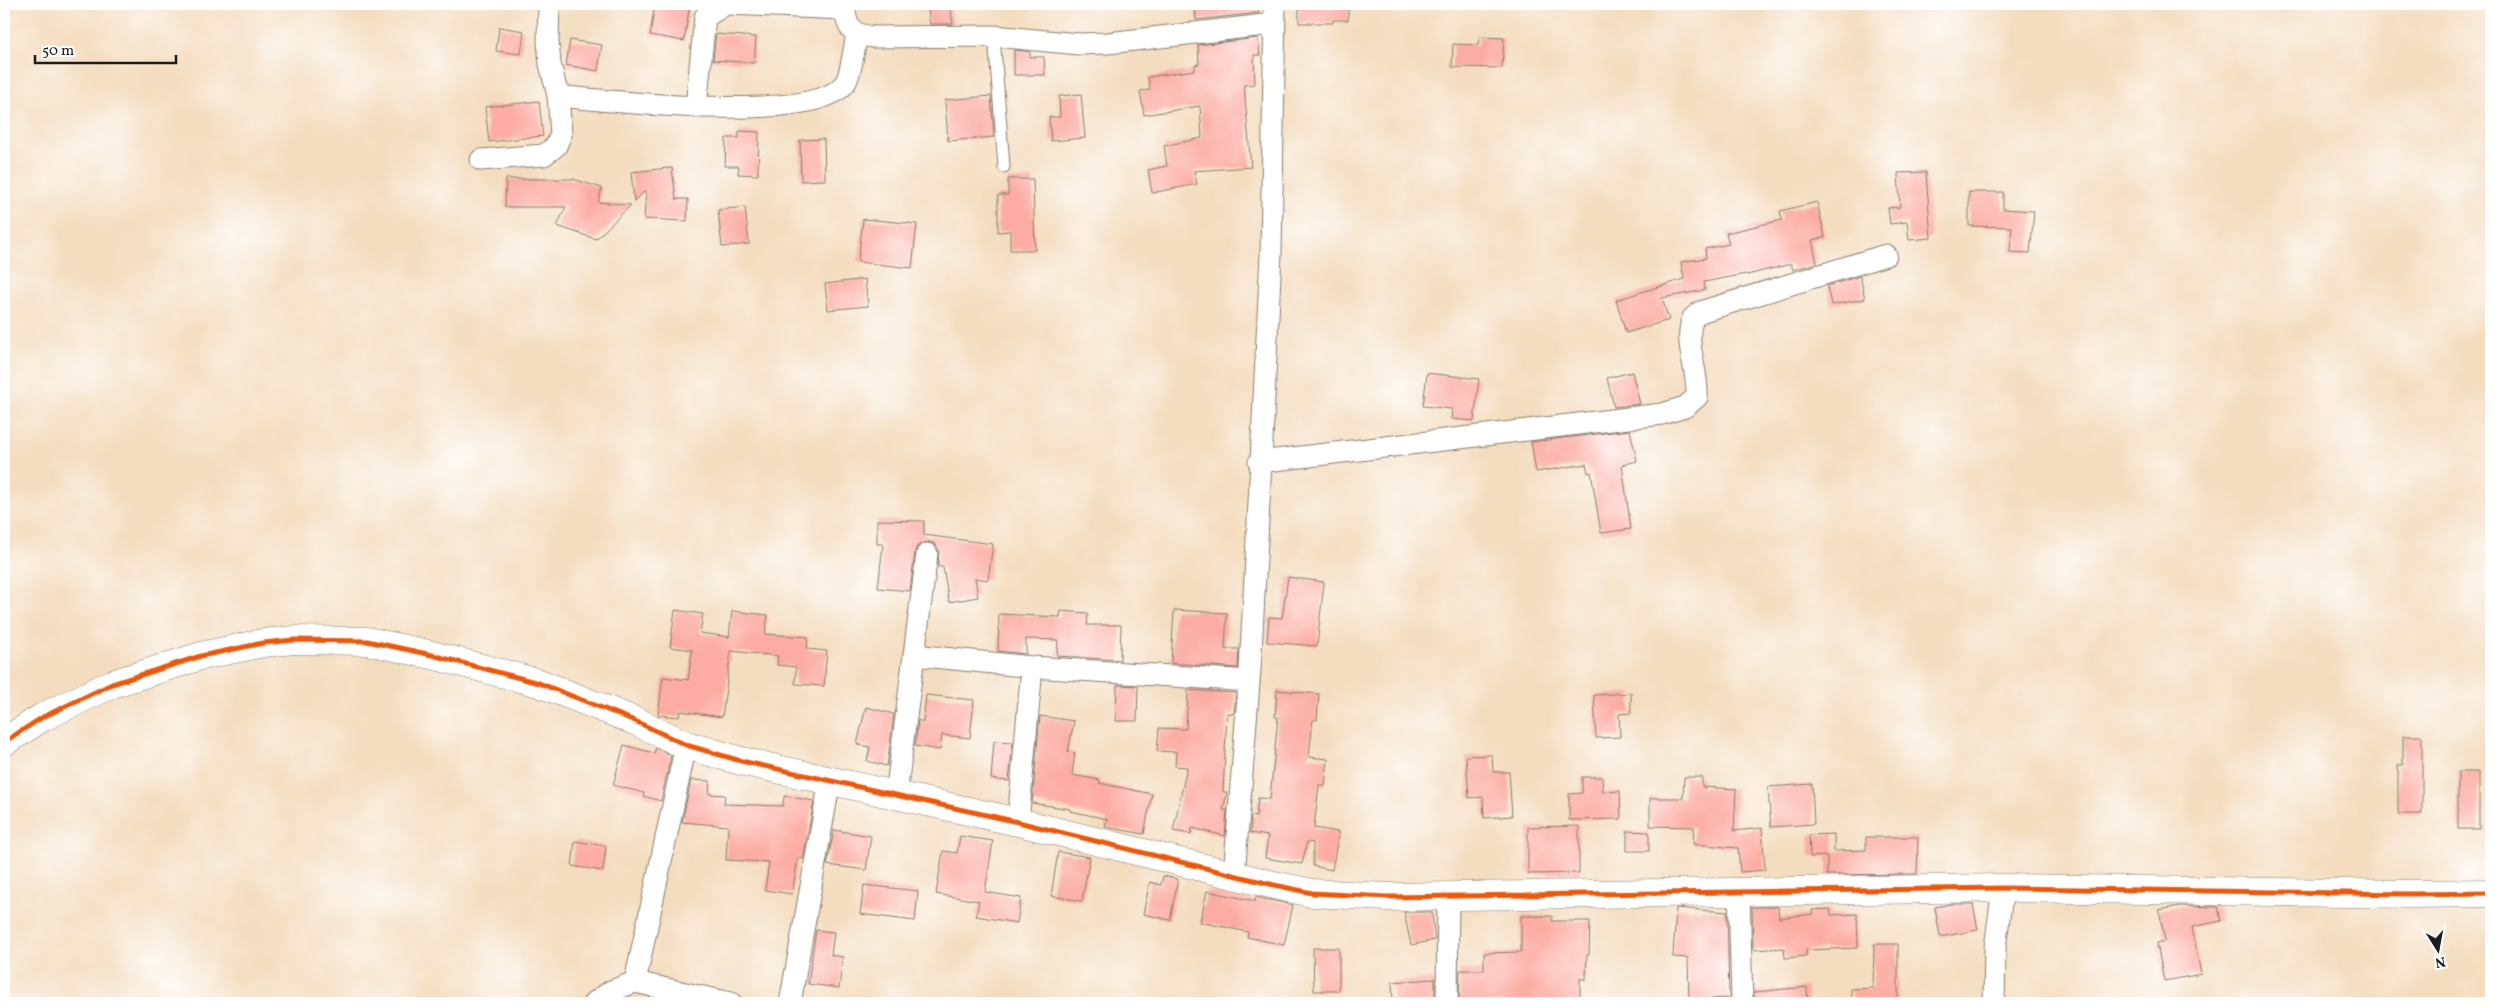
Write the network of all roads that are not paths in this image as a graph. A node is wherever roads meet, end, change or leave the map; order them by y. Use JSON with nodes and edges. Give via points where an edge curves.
{"nodes":[{"id":1,"x":549,"y":4,"type":"edge"},
{"id":2,"x":844,"y":6,"type":"edge"},
{"id":3,"x":1274,"y":14,"type":"edge"},
{"id":4,"x":857,"y":35,"type":"junction"},
{"id":5,"x":994,"y":36,"type":"junction"},
{"id":6,"x":558,"y":96,"type":"junction"},
{"id":7,"x":696,"y":107,"type":"junction"},
{"id":8,"x":481,"y":160,"type":"dead end"},
{"id":9,"x":1004,"y":167,"type":"dead end"},
{"id":10,"x":1886,"y":254,"type":"dead end"},
{"id":11,"x":1259,"y":462,"type":"junction"},
{"id":12,"x":927,"y":554,"type":"dead end"},
{"id":13,"x":914,"y":655,"type":"junction"},
{"id":14,"x":1032,"y":667,"type":"junction"},
{"id":15,"x":1249,"y":681,"type":"junction"},
{"id":16,"x":4,"y":742,"type":"edge"},
{"id":17,"x":686,"y":745,"type":"junction"},
{"id":18,"x":830,"y":780,"type":"junction"},
{"id":19,"x":896,"y":794,"type":"junction"},
{"id":20,"x":1018,"y":822,"type":"junction"},
{"id":21,"x":1234,"y":876,"type":"junction"},
{"id":22,"x":2003,"y":888,"type":"junction"},
{"id":23,"x":1739,"y":890,"type":"junction"},
{"id":24,"x":2491,"y":893,"type":"edge"},
{"id":25,"x":1448,"y":895,"type":"junction"},
{"id":26,"x":635,"y":982,"type":"junction"},
{"id":27,"x":594,"y":1003,"type":"edge"},
{"id":28,"x":731,"y":1003,"type":"edge"},
{"id":29,"x":790,"y":1003,"type":"edge"},
{"id":30,"x":1446,"y":1003,"type":"edge"},
{"id":31,"x":1742,"y":1003,"type":"edge"},
{"id":32,"x":1994,"y":1003,"type":"edge"}],
"edges":[{"from":1,"to":6,"type":"street","via":[[550,57]]},
{"from":2,"to":4,"type":"street","via":[[848,27]]},
{"from":2,"to":7,"type":"street","via":[[726,4],[705,18]]},
{"from":3,"to":5,"type":"street","via":[[1108,43],[1078,44]]},
{"from":3,"to":11,"type":"street","via":[[1270,254]]},
{"from":4,"to":5,"type":"street"},
{"from":4,"to":7,"type":"street","via":[[846,82],[836,92],[815,100],[750,108]]},
{"from":5,"to":9,"type":"lane"},
{"from":6,"to":7,"type":"street"},
{"from":6,"to":8,"type":"street","via":[[562,134],[556,146],[544,155]]},
{"from":10,"to":11,"type":"street","via":[[1700,312],[1693,318],[1690,336],[1697,397],[1685,407],[1662,414]]},
{"from":11,"to":15,"type":"street"},
{"from":12,"to":13,"type":"street"},
{"from":13,"to":14,"type":"street"},
{"from":13,"to":19,"type":"street"},
{"from":14,"to":15,"type":"street"},
{"from":14,"to":20,"type":"street"},
{"from":15,"to":21,"type":"street"},
{"from":16,"to":17,"type":"street","via":[[43,717],[112,684],[201,656],[263,643],[329,639],[367,641],[522,678],[635,721]]},
{"from":17,"to":18,"type":"street","via":[[741,761]]},
{"from":17,"to":26,"type":"street"},
{"from":18,"to":19,"type":"street"},
{"from":18,"to":29,"type":"street"},
{"from":19,"to":20,"type":"street"},
{"from":20,"to":21,"type":"street"},
{"from":21,"to":25,"type":"street","via":[[1312,893],[1387,897]]},
{"from":22,"to":23,"type":"street"},
{"from":22,"to":24,"type":"street"},
{"from":22,"to":32,"type":"street","via":[[1995,948]]},
{"from":23,"to":25,"type":"street"},
{"from":23,"to":31,"type":"street"},
{"from":25,"to":30,"type":"street"},
{"from":26,"to":27,"type":"street"},
{"from":26,"to":28,"type":"street"}]}
